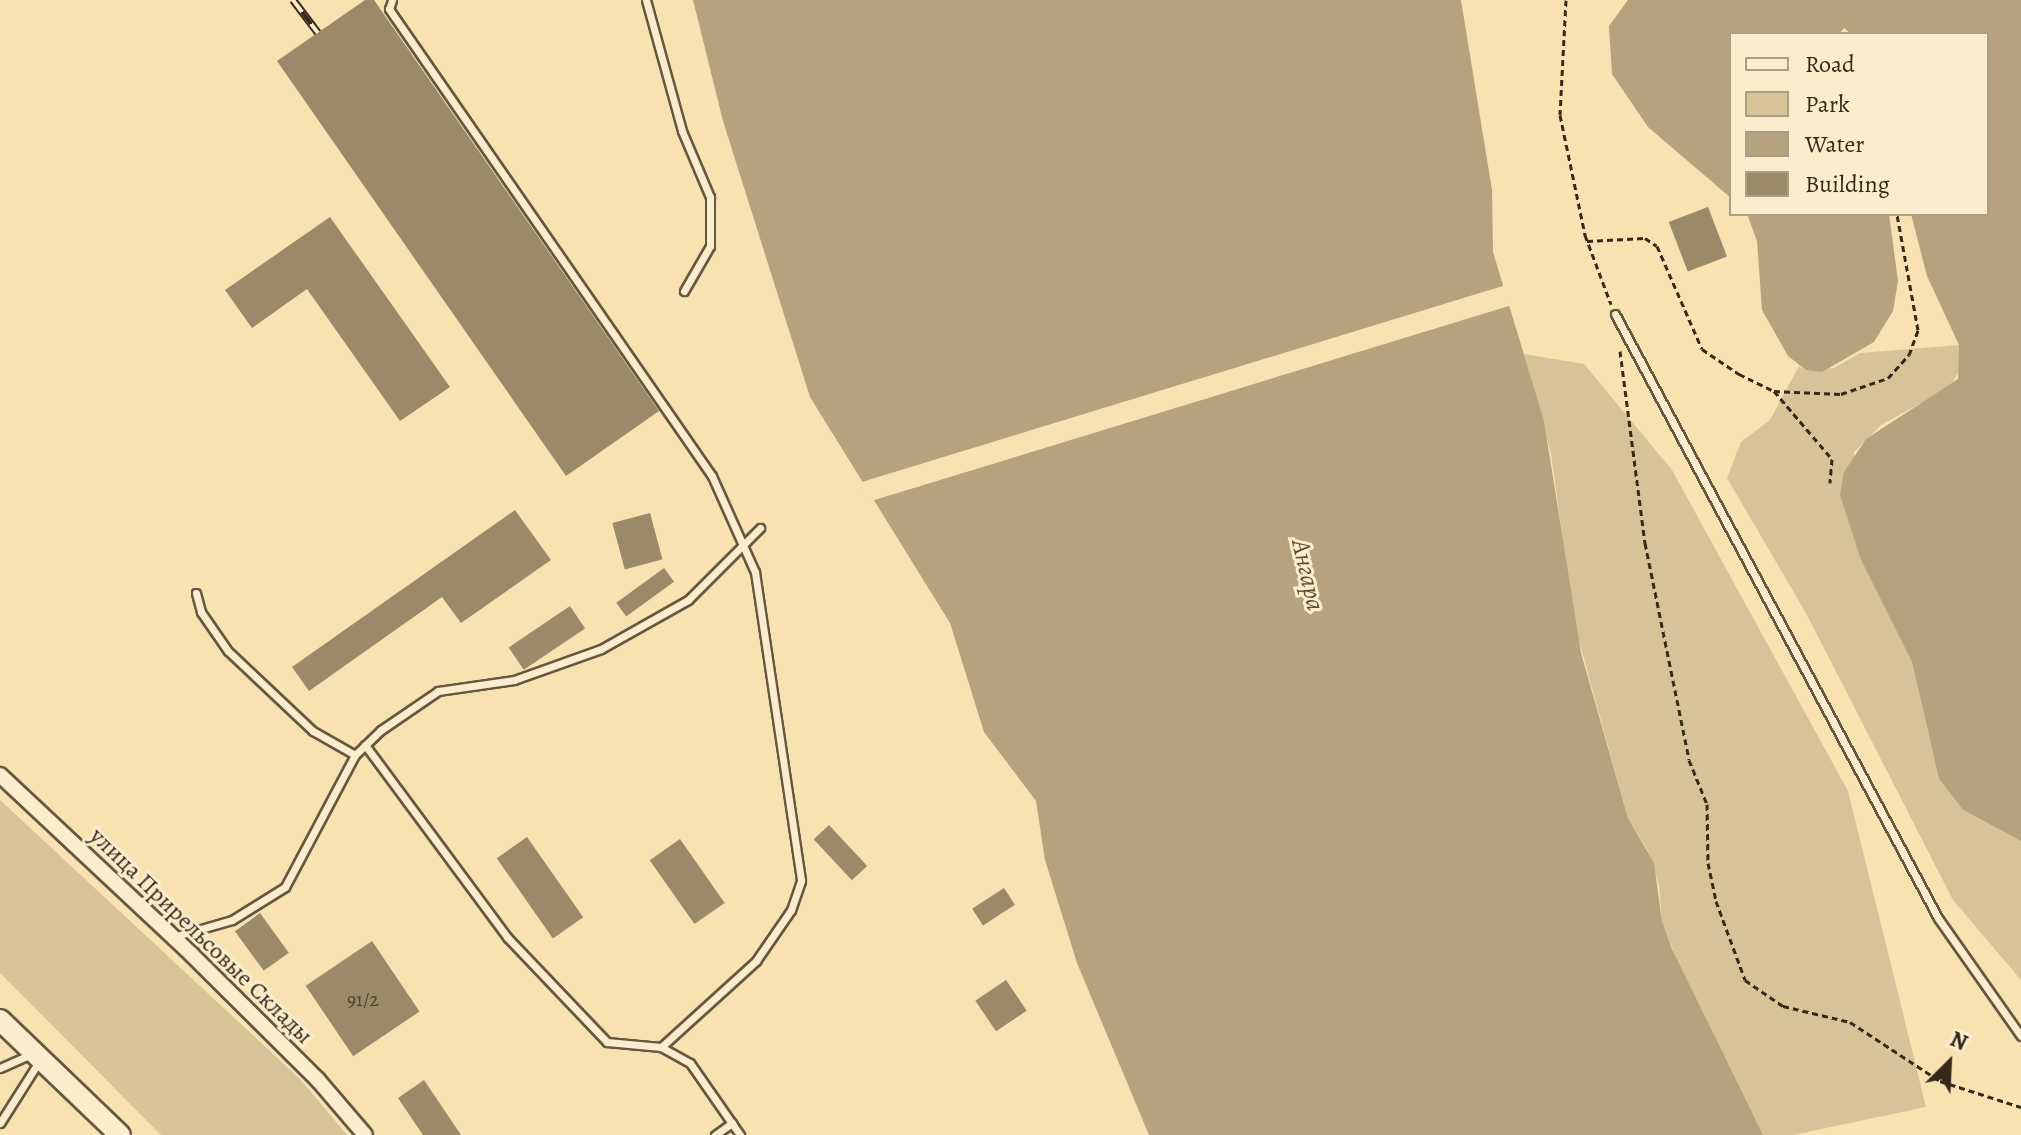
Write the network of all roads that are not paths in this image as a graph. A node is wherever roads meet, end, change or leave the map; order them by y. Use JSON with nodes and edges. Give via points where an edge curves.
{"nodes":[{"id":1,"x":392,"y":0,"type":"edge"},
{"id":2,"x":646,"y":0,"type":"edge"},
{"id":3,"x":684,"y":291,"type":"dead end"},
{"id":4,"x":1615,"y":314,"type":"road end"},
{"id":5,"x":760,"y":528,"type":"dead end"},
{"id":6,"x":746,"y":542,"type":"junction"},
{"id":7,"x":196,"y":593,"type":"dead end"},
{"id":8,"x":365,"y":745,"type":"junction"},
{"id":9,"x":355,"y":755,"type":"junction"},
{"id":10,"x":0,"y":775,"type":"edge"},
{"id":11,"x":173,"y":937,"type":"junction"},
{"id":12,"x":0,"y":1020,"type":"edge"},
{"id":13,"x":2021,"y":1036,"type":"edge"},
{"id":14,"x":661,"y":1047,"type":"junction"},
{"id":15,"x":38,"y":1055,"type":"junction"},
{"id":16,"x":0,"y":1068,"type":"edge"},
{"id":17,"x":0,"y":1123,"type":"edge"},
{"id":18,"x":732,"y":1123,"type":"junction"},
{"id":19,"x":120,"y":1135,"type":"edge"},
{"id":20,"x":365,"y":1135,"type":"edge"},
{"id":21,"x":715,"y":1135,"type":"edge"},
{"id":22,"x":740,"y":1135,"type":"edge"}],
"edges":[{"from":1,"to":6,"type":"lane","via":[[389,9],[712,476]]},
{"from":2,"to":3,"type":"lane","via":[[682,131],[710,197],[710,246]]},
{"from":4,"to":13,"type":"lane","via":[[1938,918]]},
{"from":5,"to":6,"type":"lane"},
{"from":6,"to":8,"type":"lane","via":[[688,600],[601,649],[514,680],[438,691]]},
{"from":6,"to":14,"type":"lane","via":[[765,633],[801,881],[791,910],[756,961]]},
{"from":7,"to":9,"type":"lane","via":[[201,612],[228,651],[313,731]]},
{"from":8,"to":9,"type":"lane"},
{"from":8,"to":14,"type":"lane","via":[[507,937],[607,1042]]},
{"from":9,"to":11,"type":"lane","via":[[285,887],[232,920]]},
{"from":10,"to":11,"type":"street","name":"улица Прирельсовые Склады"},
{"from":11,"to":20,"type":"street","name":"улица Прирельсовые Склады","via":[[318,1080]]},
{"from":12,"to":15,"type":"main road"},
{"from":14,"to":18,"type":"lane","via":[[690,1063]]},
{"from":15,"to":16,"type":"lane"},
{"from":15,"to":17,"type":"lane"},
{"from":15,"to":19,"type":"main road"},
{"from":18,"to":21,"type":"lane"},
{"from":18,"to":22,"type":"lane"}]}
